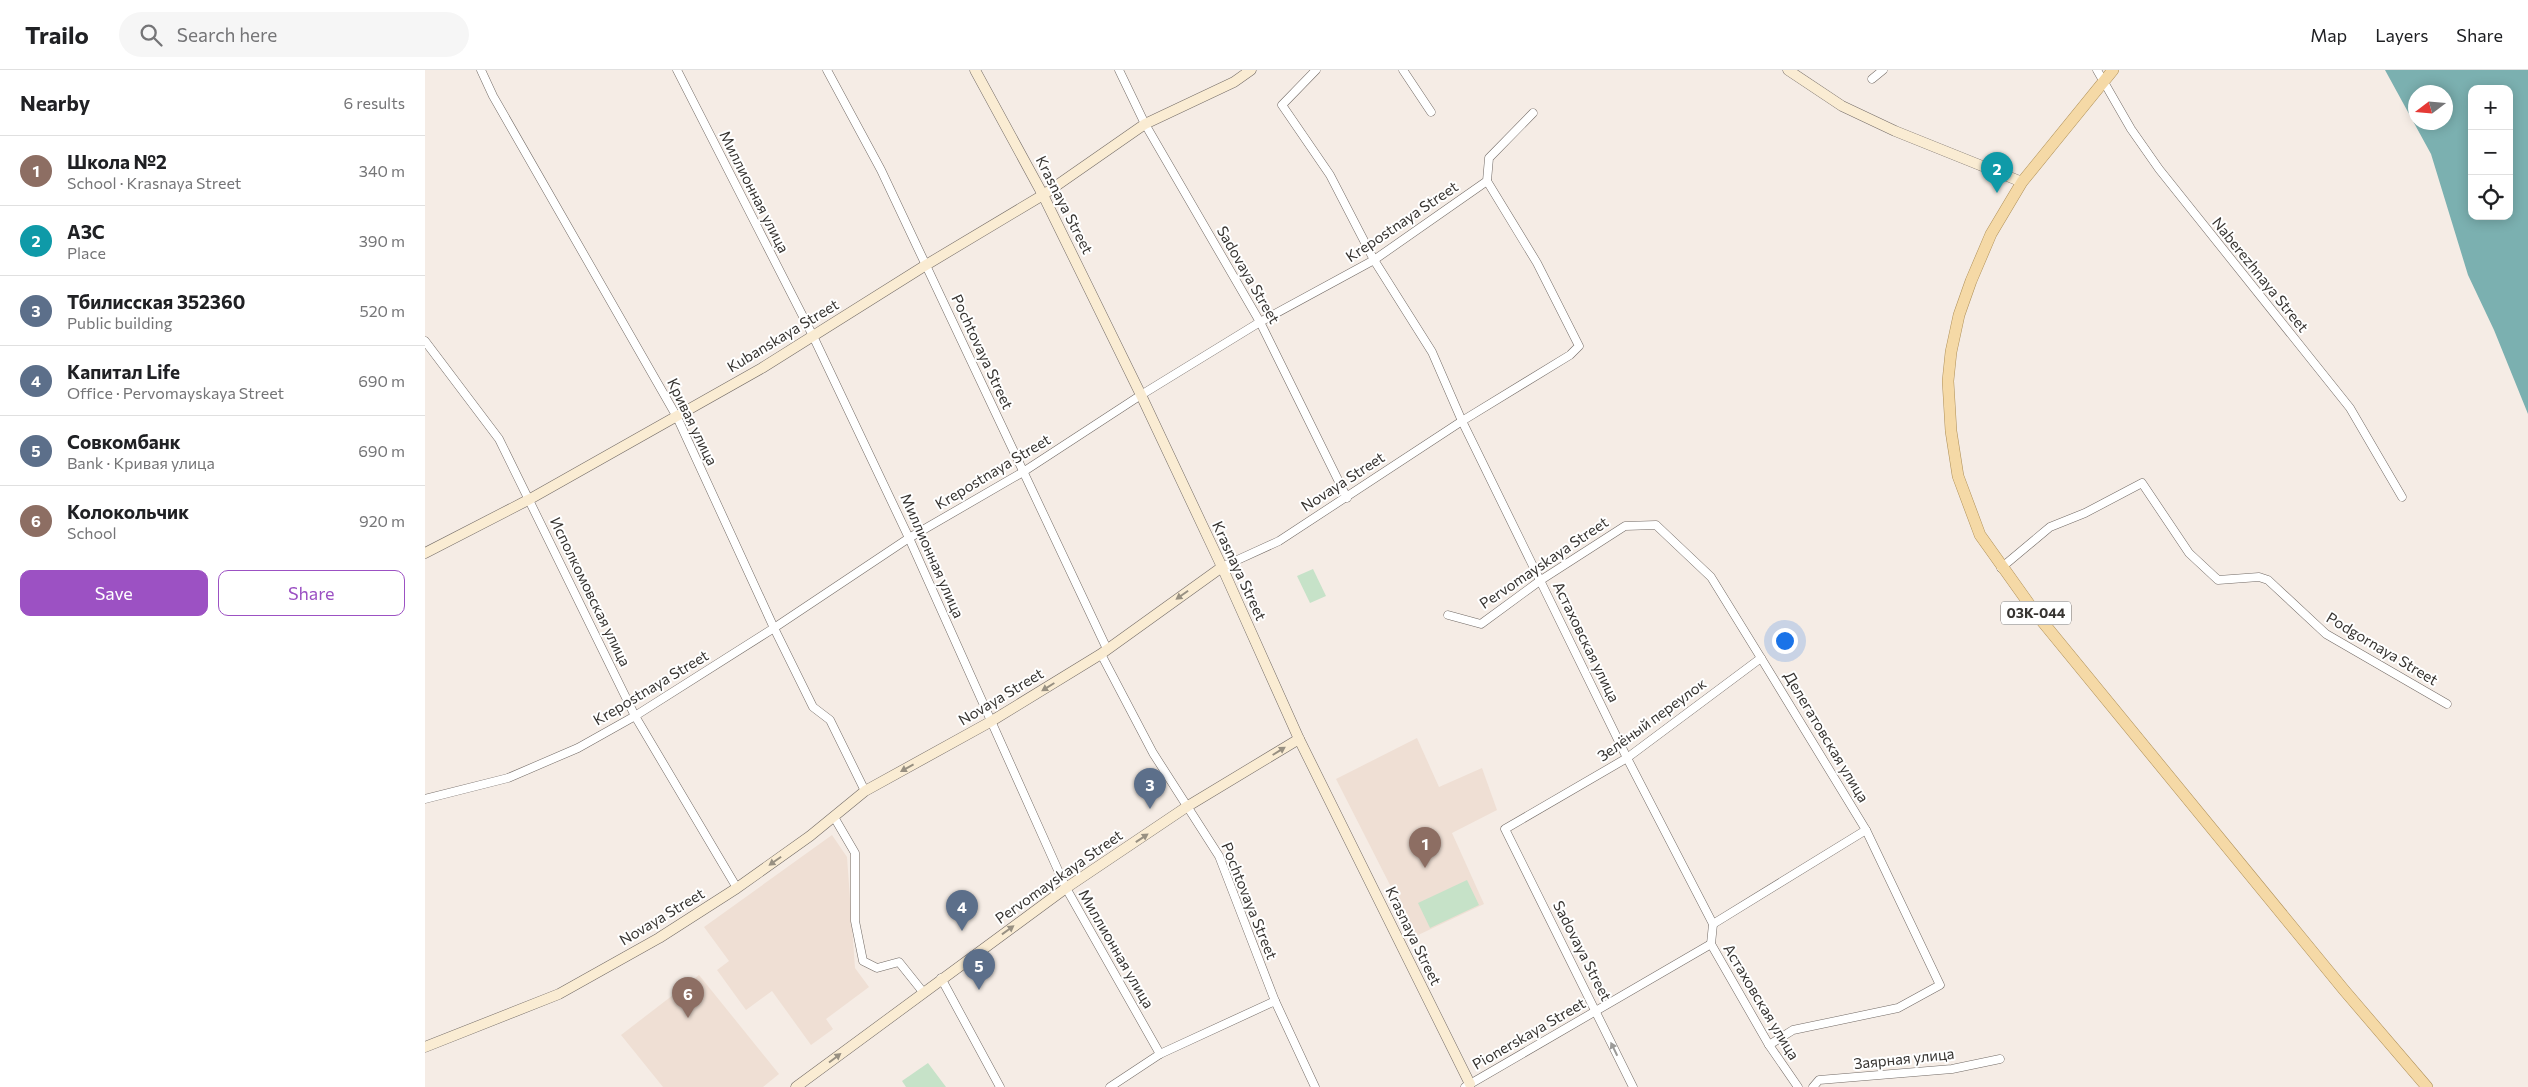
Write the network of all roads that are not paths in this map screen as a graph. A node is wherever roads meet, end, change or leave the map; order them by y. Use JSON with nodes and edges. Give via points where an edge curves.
{"nodes":[{"id":1,"x":481,"y":70,"type":"edge"},
{"id":2,"x":677,"y":70,"type":"edge"},
{"id":3,"x":827,"y":70,"type":"edge"},
{"id":4,"x":975,"y":70,"type":"edge"},
{"id":5,"x":1119,"y":70,"type":"edge"},
{"id":6,"x":1251,"y":70,"type":"edge"},
{"id":7,"x":1316,"y":70,"type":"edge"},
{"id":8,"x":1403,"y":70,"type":"edge"},
{"id":9,"x":1788,"y":70,"type":"edge"},
{"id":10,"x":1883,"y":70,"type":"edge"},
{"id":11,"x":2097,"y":70,"type":"edge"},
{"id":12,"x":2113,"y":70,"type":"edge"},
{"id":13,"x":1872,"y":80,"type":"dead end"},
{"id":14,"x":2104,"y":81,"type":"junction"},
{"id":15,"x":1431,"y":112,"type":"dead end"},
{"id":16,"x":1533,"y":113,"type":"dead end"},
{"id":17,"x":1145,"y":124,"type":"junction"},
{"id":18,"x":1487,"y":182,"type":"junction"},
{"id":19,"x":2022,"y":182,"type":"junction"},
{"id":20,"x":1043,"y":195,"type":"junction"},
{"id":21,"x":1374,"y":260,"type":"junction"},
{"id":22,"x":926,"y":264,"type":"junction"},
{"id":23,"x":1260,"y":322,"type":"junction"},
{"id":24,"x":813,"y":336,"type":"junction"},
{"id":25,"x":425,"y":341,"type":"edge"},
{"id":26,"x":1141,"y":395,"type":"junction"},
{"id":27,"x":677,"y":416,"type":"junction"},
{"id":28,"x":1462,"y":421,"type":"junction"},
{"id":29,"x":1023,"y":472,"type":"junction"},
{"id":30,"x":2402,"y":497,"type":"dead end"},
{"id":31,"x":1347,"y":498,"type":"junction"},
{"id":32,"x":530,"y":499,"type":"junction"},
{"id":33,"x":1657,"y":525,"type":"joint"},
{"id":34,"x":909,"y":538,"type":"junction"},
{"id":35,"x":425,"y":553,"type":"edge"},
{"id":36,"x":1222,"y":567,"type":"junction"},
{"id":37,"x":2001,"y":568,"type":"junction"},
{"id":38,"x":1541,"y":580,"type":"junction"},
{"id":39,"x":1448,"y":615,"type":"dead end"},
{"id":40,"x":774,"y":628,"type":"junction"},
{"id":41,"x":1104,"y":651,"type":"junction"},
{"id":42,"x":1761,"y":658,"type":"junction"},
{"id":43,"x":2447,"y":704,"type":"dead end"},
{"id":44,"x":635,"y":716,"type":"junction"},
{"id":45,"x":990,"y":722,"type":"junction"},
{"id":46,"x":1299,"y":739,"type":"junction"},
{"id":47,"x":1627,"y":758,"type":"junction"},
{"id":48,"x":865,"y":791,"type":"junction"},
{"id":49,"x":425,"y":799,"type":"edge"},
{"id":50,"x":1188,"y":806,"type":"junction"},
{"id":51,"x":834,"y":817,"type":"junction"},
{"id":52,"x":1505,"y":829,"type":"joint"},
{"id":53,"x":1866,"y":830,"type":"junction"},
{"id":54,"x":737,"y":888,"type":"junction"},
{"id":55,"x":1065,"y":888,"type":"junction"},
{"id":56,"x":1713,"y":924,"type":"junction"},
{"id":57,"x":1711,"y":944,"type":"junction"},
{"id":58,"x":941,"y":978,"type":"junction"},
{"id":59,"x":923,"y":992,"type":"junction"},
{"id":60,"x":1275,"y":1001,"type":"junction"},
{"id":61,"x":1596,"y":1010,"type":"junction"},
{"id":62,"x":1769,"y":1045,"type":"junction"},
{"id":63,"x":425,"y":1047,"type":"edge"},
{"id":64,"x":1159,"y":1054,"type":"junction"},
{"id":65,"x":2000,"y":1059,"type":"dead end"},
{"id":66,"x":1469,"y":1086,"type":"edge"},
{"id":67,"x":796,"y":1087,"type":"edge"},
{"id":68,"x":1000,"y":1087,"type":"edge"},
{"id":69,"x":1110,"y":1087,"type":"edge"},
{"id":70,"x":1315,"y":1087,"type":"edge"},
{"id":71,"x":1633,"y":1087,"type":"edge"},
{"id":72,"x":1798,"y":1087,"type":"edge"},
{"id":73,"x":1813,"y":1087,"type":"edge"},
{"id":74,"x":2427,"y":1087,"type":"edge"}],
"edges":[{"from":1,"to":27,"type":"street","name":"Кривая улица"},
{"from":2,"to":24,"type":"street","name":"Миллионная улица"},
{"from":3,"to":22,"type":"street","name":"Pochtovaya Street","via":[[881,170]]},
{"from":4,"to":20,"type":"street","name":"Krasnaya Street"},
{"from":5,"to":17,"type":"street","name":"Sadovaya Street"},
{"from":6,"to":17,"type":"street","name":"Kubanskaya Street","via":[[1234,82]]},
{"from":7,"to":21,"type":"street","name":"Астаховская улица","via":[[1282,105],[1330,175]]},
{"from":8,"to":15,"type":"street"},
{"from":9,"to":19,"type":"street","via":[[1851,110]]},
{"from":10,"to":13,"type":"street"},
{"from":11,"to":14,"type":"street","name":"Naberezhnaya Street"},
{"from":12,"to":14,"type":"main road","number":"03К-044"},
{"from":14,"to":19,"type":"main road","number":"03К-044"},
{"from":14,"to":30,"type":"street","name":"Naberezhnaya Street","via":[[2131,129],[2159,169],[2350,408]]},
{"from":16,"to":18,"type":"street","via":[[1489,158]]},
{"from":17,"to":20,"type":"street","name":"Kubanskaya Street"},
{"from":17,"to":23,"type":"street","name":"Sadovaya Street"},
{"from":18,"to":21,"type":"street","name":"Krepostnaya Street"},
{"from":18,"to":28,"type":"street","name":"Novaya Street","via":[[1537,263],[1579,346],[1571,355]]},
{"from":19,"to":37,"type":"main road","number":"03К-044","via":[[1991,234],[1959,315],[1948,381],[1958,476],[1980,535]]},
{"from":20,"to":22,"type":"street","name":"Kubanskaya Street"},
{"from":20,"to":26,"type":"street","name":"Krasnaya Street"},
{"from":21,"to":23,"type":"street","name":"Krepostnaya Street"},
{"from":21,"to":28,"type":"street","name":"Астаховская улица","via":[[1431,352]]},
{"from":22,"to":24,"type":"street","name":"Kubanskaya Street"},
{"from":22,"to":29,"type":"street","name":"Pochtovaya Street"},
{"from":23,"to":26,"type":"street","name":"Krepostnaya Street"},
{"from":23,"to":31,"type":"street","name":"Sadovaya Street"},
{"from":24,"to":27,"type":"street","name":"Kubanskaya Street"},
{"from":24,"to":34,"type":"street","name":"Миллионная улица"},
{"from":25,"to":32,"type":"street","name":"Исполкомовская улица","via":[[499,439]]},
{"from":26,"to":29,"type":"street","name":"Krepostnaya Street"},
{"from":26,"to":36,"type":"street","name":"Krasnaya Street"},
{"from":27,"to":32,"type":"street","name":"Kubanskaya Street"},
{"from":27,"to":40,"type":"street","name":"Кривая улица"},
{"from":28,"to":31,"type":"street","name":"Novaya Street"},
{"from":28,"to":38,"type":"street","name":"Астаховская улица"},
{"from":29,"to":34,"type":"street","name":"Krepostnaya Street"},
{"from":29,"to":41,"type":"street","name":"Pochtovaya Street"},
{"from":31,"to":36,"type":"street","name":"Novaya Street","via":[[1279,541]]},
{"from":32,"to":35,"type":"street","name":"Kubanskaya Street"},
{"from":32,"to":44,"type":"street","name":"Исполкомовская улица"},
{"from":33,"to":38,"type":"street","name":"Pervomayskaya Street","via":[[1625,526]]},
{"from":33,"to":42,"type":"street","name":"Делегатовская улица","via":[[1711,577]]},
{"from":34,"to":40,"type":"street","name":"Krepostnaya Street"},
{"from":34,"to":45,"type":"street","name":"Миллионная улица"},
{"from":36,"to":41,"type":"street","name":"Novaya Street","one_way":true},
{"from":36,"to":46,"type":"street","name":"Krasnaya Street"},
{"from":37,"to":43,"type":"street","name":"Podgornaya Street","via":[[2050,527],[2142,483],[2189,554],[2218,580],[2259,577],[2269,580],[2326,634]]},
{"from":37,"to":74,"type":"main road","number":"03К-044","via":[[2344,990]]},
{"from":38,"to":39,"type":"street","name":"Pervomayskaya Street","via":[[1481,624]]},
{"from":38,"to":47,"type":"street","name":"Астаховская улица"},
{"from":40,"to":44,"type":"street","name":"Krepostnaya Street"},
{"from":40,"to":48,"type":"street","name":"Кривая улица","via":[[813,707],[830,720]]},
{"from":41,"to":45,"type":"street","name":"Novaya Street","one_way":true},
{"from":41,"to":50,"type":"street","name":"Pochtovaya Street","via":[[1153,753]]},
{"from":42,"to":47,"type":"street","name":"Зелёный переулок"},
{"from":42,"to":53,"type":"street","name":"Делегатовская улица"},
{"from":44,"to":49,"type":"street","name":"Krepostnaya Street","via":[[578,748],[508,778]]},
{"from":44,"to":54,"type":"street","name":"Исполкомовская улица"},
{"from":45,"to":48,"type":"street","name":"Novaya Street","one_way":true},
{"from":45,"to":55,"type":"street","name":"Миллионная улица"},
{"from":50,"to":46,"type":"street","name":"Pervomayskaya Street","one_way":true},
{"from":46,"to":66,"type":"street","name":"Krasnaya Street"},
{"from":47,"to":52,"type":"street","name":"Зелёный переулок"},
{"from":47,"to":56,"type":"street","name":"Астаховская улица"},
{"from":48,"to":51,"type":"street","name":"Novaya Street"},
{"from":55,"to":50,"type":"street","name":"Pervomayskaya Street","one_way":true},
{"from":50,"to":60,"type":"street","name":"Pochtovaya Street","via":[[1219,856]]},
{"from":51,"to":54,"type":"street","name":"Novaya Street","one_way":true},
{"from":51,"to":59,"type":"street","via":[[855,853],[855,921],[863,960],[877,968],[899,962]]},
{"from":52,"to":61,"type":"street","name":"Sadovaya Street"},
{"from":53,"to":56,"type":"street"},
{"from":53,"to":62,"type":"street","name":"Делегатовская улица","via":[[1940,985],[1897,1008],[1793,1030]]},
{"from":54,"to":63,"type":"street","name":"Novaya Street","via":[[659,938],[559,994]]},
{"from":58,"to":55,"type":"street","name":"Pervomayskaya Street","one_way":true},
{"from":55,"to":64,"type":"street","name":"Миллионная улица"},
{"from":56,"to":57,"type":"street","name":"Астаховская улица"},
{"from":57,"to":61,"type":"street","name":"Pionerskaya Street"},
{"from":57,"to":62,"type":"street","name":"Астаховская улица"},
{"from":58,"to":59,"type":"street","name":"Pervomayskaya Street"},
{"from":58,"to":68,"type":"street"},
{"from":67,"to":59,"type":"street","name":"Pervomayskaya Street","one_way":true},
{"from":60,"to":64,"type":"street"},
{"from":60,"to":70,"type":"street","name":"Pochtovaya Street"},
{"from":61,"to":66,"type":"street","name":"Pionerskaya Street"},
{"from":71,"to":61,"type":"street","name":"Sadovaya Street","one_way":true},
{"from":62,"to":72,"type":"street","name":"Астаховская улица"},
{"from":64,"to":69,"type":"street"},
{"from":65,"to":73,"type":"street","name":"Заярная улица","via":[[1953,1069],[1819,1080]]}]}
